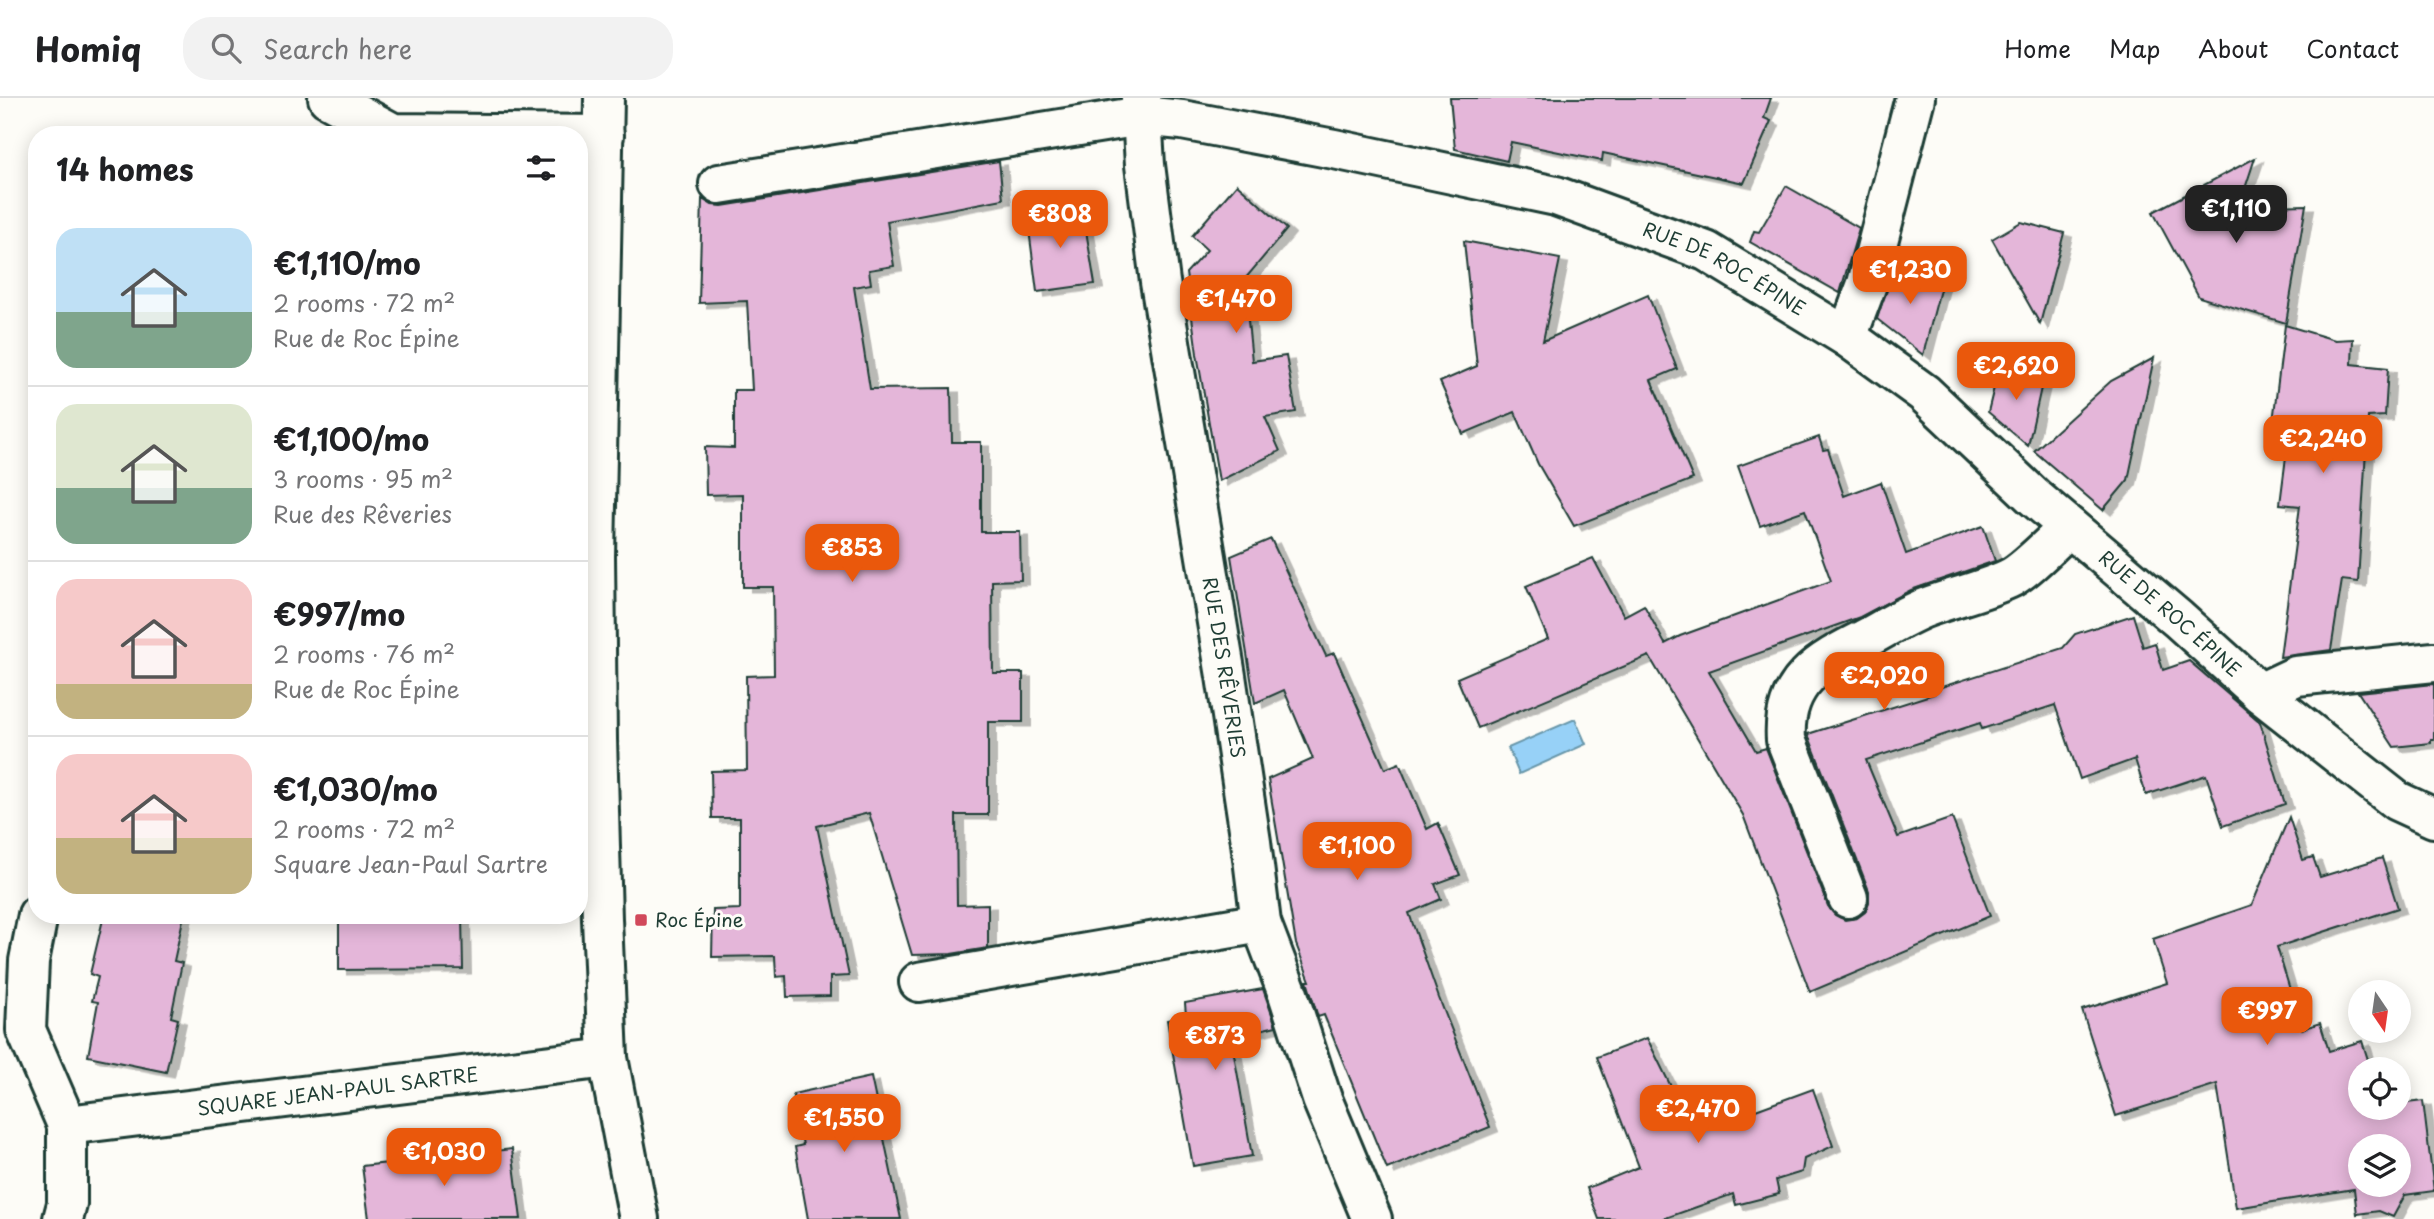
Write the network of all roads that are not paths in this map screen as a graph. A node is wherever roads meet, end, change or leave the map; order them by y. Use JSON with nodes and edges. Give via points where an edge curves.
{"nodes":[{"id":1,"x":328,"y":98,"type":"edge"},
{"id":2,"x":1915,"y":98,"type":"edge"},
{"id":3,"x":1141,"y":115,"type":"edge"},
{"id":4,"x":604,"y":116,"type":"edge"},
{"id":5,"x":380,"y":126,"type":"edge"},
{"id":6,"x":480,"y":126,"type":"edge"},
{"id":7,"x":719,"y":184,"type":"dead end"},
{"id":8,"x":1847,"y":337,"type":"junction"},
{"id":9,"x":2069,"y":527,"type":"junction"},
{"id":10,"x":2434,"y":662,"type":"edge"},
{"id":11,"x":2260,"y":693,"type":"junction"},
{"id":12,"x":2434,"y":818,"type":"edge"},
{"id":13,"x":1848,"y":898,"type":"dead end"},
{"id":14,"x":1261,"y":923,"type":"junction"},
{"id":15,"x":36,"y":924,"type":"edge"},
{"id":16,"x":919,"y":982,"type":"dead end"},
{"id":17,"x":608,"y":1058,"type":"junction"},
{"id":18,"x":67,"y":1125,"type":"junction"},
{"id":19,"x":63,"y":1219,"type":"edge"},
{"id":20,"x":639,"y":1219,"type":"edge"},
{"id":21,"x":1372,"y":1219,"type":"edge"}],
"edges":[{"from":1,"to":5,"type":"street"},
{"from":2,"to":8,"type":"street","via":[[1867,284]]},
{"from":3,"to":7,"type":"street","name":"RUE DE ROC ÉPINE"},
{"from":3,"to":8,"type":"street","name":"RUE DE ROC ÉPINE","via":[[1334,149],[1556,197],[1706,251]]},
{"from":3,"to":14,"type":"street","name":"RUE DES RÊVERIES","via":[[1160,282],[1226,676]]},
{"from":4,"to":6,"type":"street"},
{"from":4,"to":17,"type":"street","via":[[595,556]]},
{"from":8,"to":9,"type":"street","name":"RUE DE ROC ÉPINE","via":[[1924,393]]},
{"from":9,"to":11,"type":"street","name":"RUE DE ROC ÉPINE"},
{"from":9,"to":13,"type":"street","via":[[2012,578],[1925,608],[1833,656],[1818,665],[1794,694],[1785,725],[1786,740]]},
{"from":10,"to":11,"type":"street","via":[[2296,677]]},
{"from":11,"to":12,"type":"street","name":"RUE DE ROC ÉPINE","via":[[2397,801]]},
{"from":14,"to":16,"type":"street"},
{"from":14,"to":21,"type":"street","name":"RUE DES RÊVERIES","via":[[1322,1098]]},
{"from":15,"to":18,"type":"street","via":[[29,961],[26,1030]]},
{"from":17,"to":18,"type":"street","name":"SQUARE JEAN-PAUL SARTRE"},
{"from":17,"to":20,"type":"street"},
{"from":18,"to":19,"type":"street"}]}
